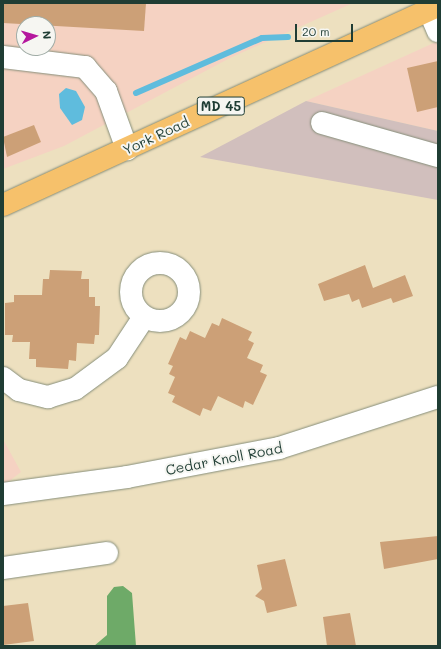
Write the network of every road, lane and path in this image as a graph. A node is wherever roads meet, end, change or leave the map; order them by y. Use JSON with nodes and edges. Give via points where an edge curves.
{"nodes":[{"id":1,"x":433,"y":8,"type":"edge"},
{"id":2,"x":438,"y":31,"type":"edge"},
{"id":3,"x":3,"y":57,"type":"edge"},
{"id":4,"x":322,"y":124,"type":"dead end"},
{"id":5,"x":128,"y":149,"type":"junction"},
{"id":6,"x":438,"y":156,"type":"edge"},
{"id":7,"x":3,"y":205,"type":"edge"},
{"id":8,"x":144,"y":317,"type":"dead end"},
{"id":9,"x":3,"y":378,"type":"edge"},
{"id":10,"x":438,"y":397,"type":"edge"},
{"id":11,"x":3,"y":494,"type":"edge"},
{"id":12,"x":107,"y":553,"type":"dead end"},
{"id":13,"x":3,"y":568,"type":"edge"}],
"edges":[{"from":1,"to":2,"type":"street"},
{"from":1,"to":5,"type":"main road","name":"York Road","number":"MD 45"},
{"from":3,"to":5,"type":"street","via":[[85,67],[106,91]]},
{"from":4,"to":6,"type":"street"},
{"from":5,"to":7,"type":"main road","name":"York Road","number":"MD 45"},
{"from":8,"to":9,"type":"street","via":[[118,358],[75,389],[48,397],[19,390]]},
{"from":10,"to":11,"type":"street","name":"Cedar Knoll Road","via":[[279,448],[127,477]]},
{"from":12,"to":13,"type":"street"}]}
